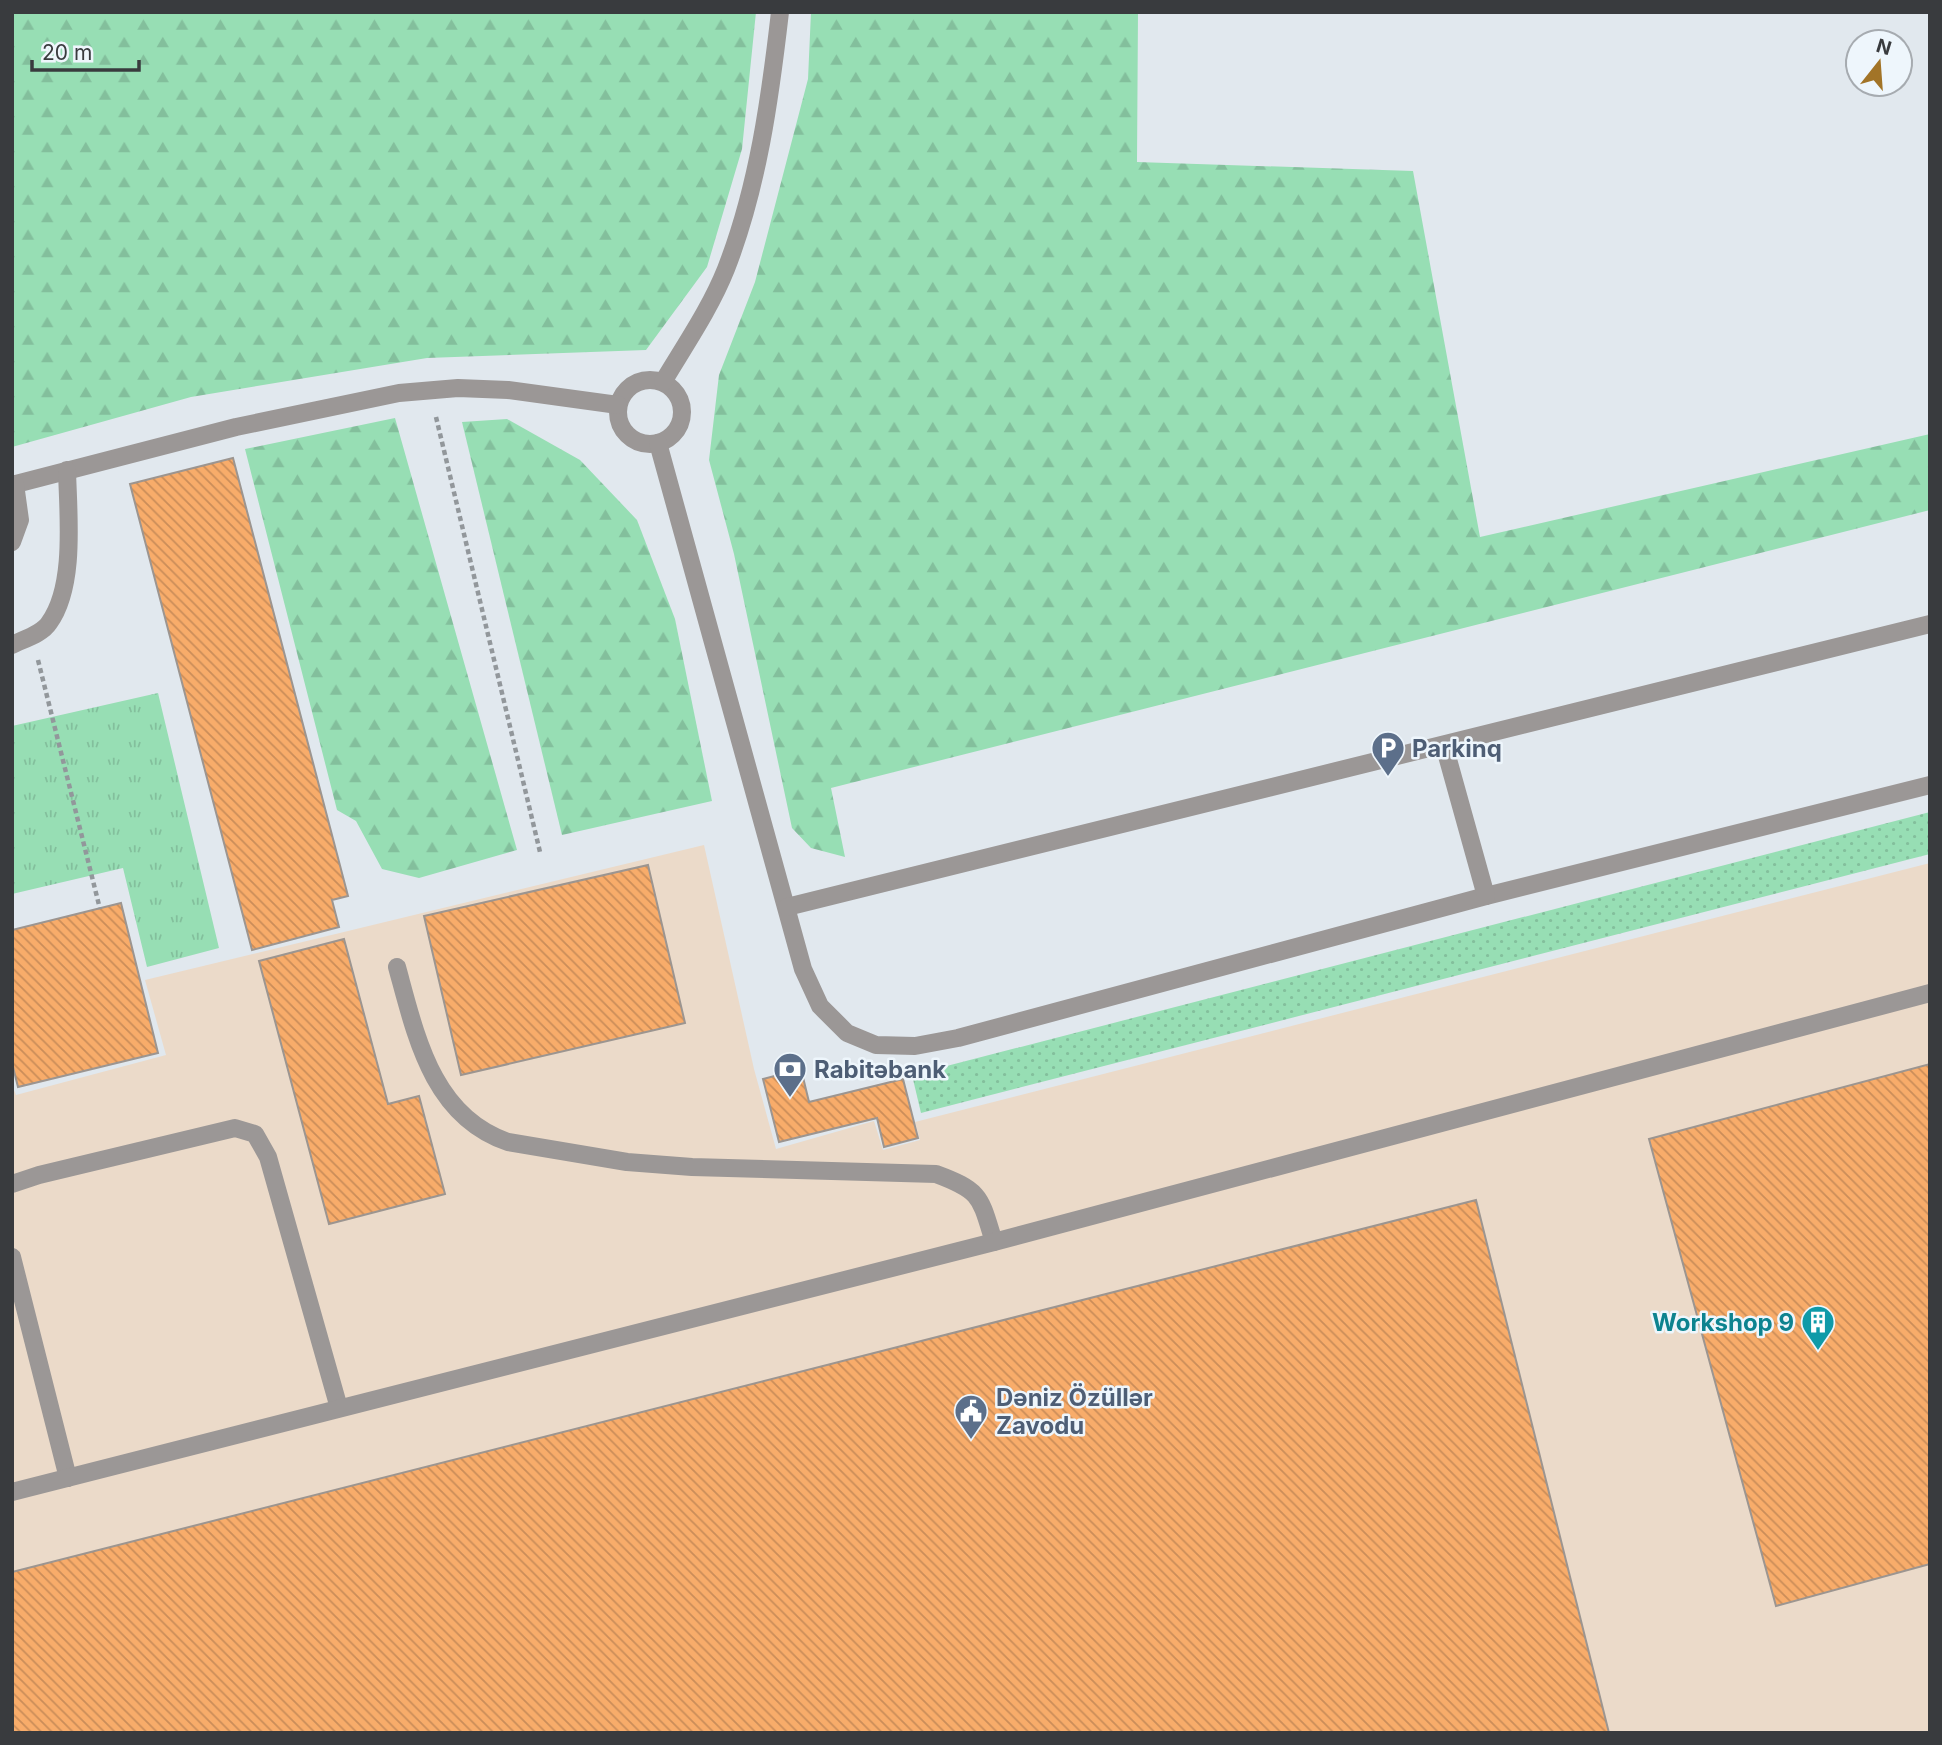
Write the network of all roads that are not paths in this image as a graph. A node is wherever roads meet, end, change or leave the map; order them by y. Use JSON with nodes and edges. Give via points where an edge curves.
{"nodes":[{"id":1,"x":780,"y":12,"type":"edge"},
{"id":2,"x":663,"y":382,"type":"junction"},
{"id":3,"x":618,"y":405,"type":"junction"},
{"id":4,"x":658,"y":443,"type":"junction"},
{"id":5,"x":67,"y":470,"type":"junction"},
{"id":6,"x":14,"y":485,"type":"edge"},
{"id":7,"x":12,"y":542,"type":"edge"},
{"id":8,"x":1930,"y":624,"type":"edge"},
{"id":9,"x":12,"y":645,"type":"edge"},
{"id":10,"x":1444,"y":745,"type":"junction"},
{"id":11,"x":1930,"y":785,"type":"edge"},
{"id":12,"x":1486,"y":896,"type":"junction"},
{"id":13,"x":788,"y":907,"type":"junction"},
{"id":14,"x":397,"y":967,"type":"dead end"},
{"id":15,"x":1930,"y":993,"type":"edge"},
{"id":16,"x":12,"y":1184,"type":"edge"},
{"id":17,"x":994,"y":1242,"type":"junction"},
{"id":18,"x":12,"y":1257,"type":"edge"},
{"id":19,"x":339,"y":1408,"type":"junction"},
{"id":20,"x":68,"y":1478,"type":"junction"},
{"id":21,"x":12,"y":1492,"type":"edge"}],
"edges":[{"from":1,"to":2,"type":"street","via":[[771,93],[750,194],[725,270]]},
{"from":2,"to":3,"type":"street","via":[[635,382]]},
{"from":2,"to":4,"type":"street","via":[[674,390],[682,414],[670,437]]},
{"from":3,"to":4,"type":"street","via":[[617,418],[632,439]]},
{"from":3,"to":5,"type":"street","via":[[508,390],[399,393],[236,427]]},
{"from":4,"to":13,"type":"street"},
{"from":5,"to":6,"type":"street"},
{"from":5,"to":9,"type":"street","via":[[68,554],[61,599],[48,625]]},
{"from":6,"to":7,"type":"street","via":[[20,520]]},
{"from":8,"to":10,"type":"street"},
{"from":10,"to":12,"type":"street"},
{"from":10,"to":13,"type":"street"},
{"from":11,"to":12,"type":"street"},
{"from":12,"to":13,"type":"street","via":[[915,1046],[876,1045],[847,1033],[820,1006],[803,969]]},
{"from":14,"to":17,"type":"street","via":[[419,1047],[433,1077],[449,1101],[491,1136],[627,1161],[692,1167],[936,1174],[961,1183],[980,1199]]},
{"from":15,"to":17,"type":"street"},
{"from":16,"to":19,"type":"street","via":[[235,1128],[256,1134],[268,1157]]},
{"from":17,"to":19,"type":"street"},
{"from":18,"to":20,"type":"street"},
{"from":19,"to":20,"type":"street"},
{"from":20,"to":21,"type":"street"}]}
